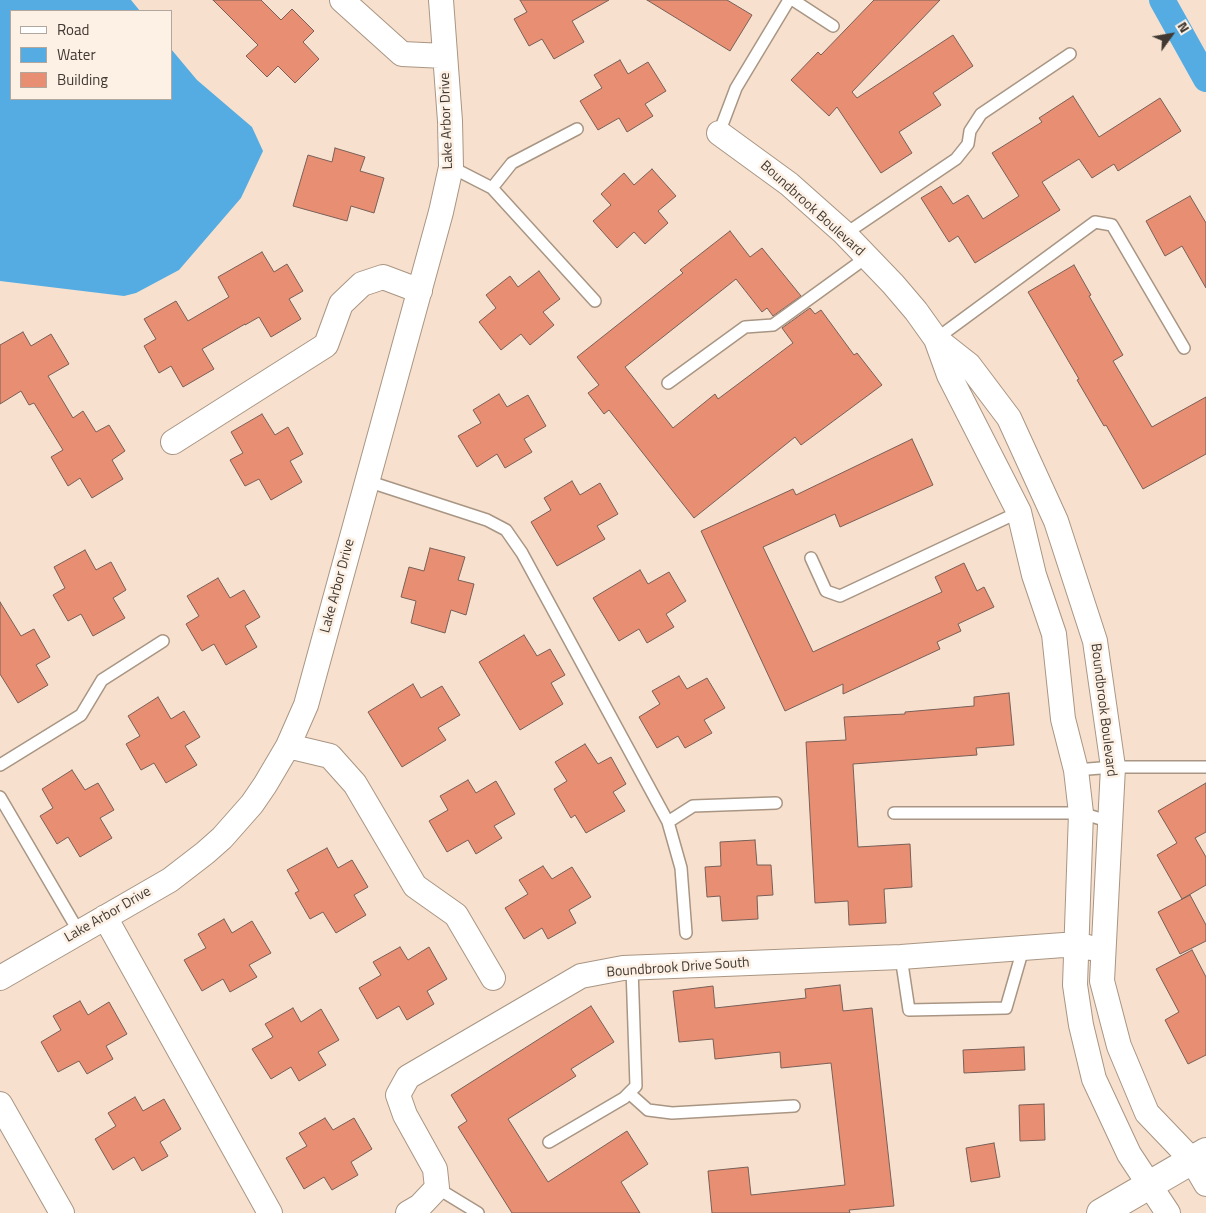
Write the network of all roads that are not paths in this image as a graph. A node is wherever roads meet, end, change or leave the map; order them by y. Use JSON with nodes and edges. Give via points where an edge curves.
{"nodes":[{"id":1,"x":342,"y":0,"type":"edge"},
{"id":2,"x":441,"y":0,"type":"edge"},
{"id":3,"x":789,"y":0,"type":"edge"},
{"id":4,"x":793,"y":0,"type":"edge"},
{"id":5,"x":833,"y":26,"type":"dead end"},
{"id":6,"x":1070,"y":54,"type":"dead end"},
{"id":7,"x":445,"y":56,"type":"junction"},
{"id":8,"x":578,"y":129,"type":"dead end"},
{"id":9,"x":719,"y":133,"type":"joint"},
{"id":10,"x":451,"y":167,"type":"junction"},
{"id":11,"x":492,"y":188,"type":"junction"},
{"id":12,"x":845,"y":234,"type":"junction"},
{"id":13,"x":867,"y":257,"type":"junction"},
{"id":14,"x":420,"y":291,"type":"junction"},
{"id":15,"x":595,"y":301,"type":"dead end"},
{"id":16,"x":936,"y":339,"type":"junction"},
{"id":17,"x":1184,"y":348,"type":"dead end"},
{"id":18,"x":668,"y":383,"type":"dead end"},
{"id":19,"x":173,"y":442,"type":"dead end"},
{"id":20,"x":367,"y":481,"type":"junction"},
{"id":21,"x":1019,"y":512,"type":"junction"},
{"id":22,"x":811,"y":558,"type":"dead end"},
{"id":23,"x":163,"y":641,"type":"dead end"},
{"id":24,"x":288,"y":746,"type":"junction"},
{"id":25,"x":0,"y":765,"type":"edge"},
{"id":26,"x":1206,"y":767,"type":"edge"},
{"id":27,"x":1112,"y":768,"type":"junction"},
{"id":28,"x":1076,"y":770,"type":"junction"},
{"id":29,"x":0,"y":797,"type":"edge"},
{"id":30,"x":776,"y":803,"type":"dead end"},
{"id":31,"x":894,"y":813,"type":"dead end"},
{"id":32,"x":1081,"y":813,"type":"junction"},
{"id":33,"x":668,"y":822,"type":"junction"},
{"id":34,"x":1111,"y":822,"type":"junction"},
{"id":35,"x":105,"y":917,"type":"junction"},
{"id":36,"x":79,"y":932,"type":"junction"},
{"id":37,"x":686,"y":933,"type":"dead end"},
{"id":38,"x":1077,"y":944,"type":"junction"},
{"id":39,"x":1023,"y":949,"type":"junction"},
{"id":40,"x":1104,"y":951,"type":"junction"},
{"id":41,"x":901,"y":957,"type":"junction"},
{"id":42,"x":632,"y":968,"type":"junction"},
{"id":43,"x":0,"y":978,"type":"edge"},
{"id":44,"x":493,"y":978,"type":"dead end"},
{"id":45,"x":629,"y":1093,"type":"junction"},
{"id":46,"x":0,"y":1104,"type":"edge"},
{"id":47,"x":794,"y":1106,"type":"dead end"},
{"id":48,"x":549,"y":1142,"type":"dead end"},
{"id":49,"x":1199,"y":1156,"type":"edge"},
{"id":50,"x":1206,"y":1184,"type":"edge"},
{"id":51,"x":1150,"y":1185,"type":"junction"},
{"id":52,"x":437,"y":1188,"type":"junction"},
{"id":53,"x":62,"y":1213,"type":"edge"},
{"id":54,"x":270,"y":1213,"type":"edge"},
{"id":55,"x":408,"y":1213,"type":"edge"},
{"id":56,"x":478,"y":1213,"type":"edge"},
{"id":57,"x":1101,"y":1213,"type":"edge"},
{"id":58,"x":1168,"y":1213,"type":"edge"}],
"edges":[{"from":1,"to":7,"type":"street","name":"Lake Arbor Drive","via":[[402,54]]},
{"from":2,"to":7,"type":"street","name":"Lake Arbor Drive"},
{"from":3,"to":9,"type":"lane","via":[[736,88]]},
{"from":4,"to":5,"type":"lane"},
{"from":6,"to":12,"type":"lane","via":[[980,114],[970,131],[968,144],[956,159]]},
{"from":7,"to":10,"type":"street","name":"Lake Arbor Drive"},
{"from":8,"to":11,"type":"lane","via":[[512,163]]},
{"from":9,"to":12,"type":"street","name":"Boundbrook Boulevard","via":[[789,184]]},
{"from":10,"to":11,"type":"lane"},
{"from":10,"to":14,"type":"street","name":"Lake Arbor Drive"},
{"from":11,"to":15,"type":"lane"},
{"from":12,"to":13,"type":"street","name":"Boundbrook Boulevard"},
{"from":13,"to":16,"type":"street","name":"Boundbrook Boulevard"},
{"from":13,"to":18,"type":"lane","via":[[773,325],[745,327]]},
{"from":14,"to":19,"type":"street","via":[[383,277],[362,284],[342,304],[326,345]]},
{"from":14,"to":20,"type":"street","name":"Lake Arbor Drive"},
{"from":16,"to":17,"type":"lane","via":[[1095,222],[1112,225]]},
{"from":16,"to":21,"type":"street","name":"Boundbrook Boulevard","via":[[949,375]]},
{"from":16,"to":27,"type":"street","name":"Boundbrook Boulevard","via":[[969,365],[1009,418],[1056,521],[1095,641]]},
{"from":20,"to":24,"type":"street","name":"Lake Arbor Drive","via":[[306,705]]},
{"from":20,"to":33,"type":"lane","via":[[487,520],[506,530],[522,553]]},
{"from":21,"to":22,"type":"lane","via":[[840,596],[826,591]]},
{"from":21,"to":28,"type":"street","name":"Boundbrook Boulevard","via":[[1034,575],[1054,634],[1063,719]]},
{"from":23,"to":25,"type":"lane","via":[[102,680],[81,715]]},
{"from":24,"to":35,"type":"street","name":"Lake Arbor Drive","via":[[252,804],[206,853],[170,880]]},
{"from":24,"to":44,"type":"street","via":[[330,756],[355,784],[415,886],[456,915]]},
{"from":26,"to":27,"type":"lane"},
{"from":27,"to":28,"type":"lane"},
{"from":27,"to":34,"type":"street","name":"Boundbrook Boulevard"},
{"from":28,"to":32,"type":"street","name":"Boundbrook Boulevard"},
{"from":29,"to":36,"type":"lane"},
{"from":30,"to":33,"type":"lane","via":[[693,806]]},
{"from":31,"to":32,"type":"lane"},
{"from":32,"to":34,"type":"lane"},
{"from":32,"to":38,"type":"street","name":"Boundbrook Boulevard"},
{"from":33,"to":37,"type":"lane","via":[[681,868]]},
{"from":34,"to":40,"type":"street","name":"Boundbrook Boulevard"},
{"from":35,"to":36,"type":"street","name":"Lake Arbor Drive"},
{"from":35,"to":54,"type":"street"},
{"from":36,"to":43,"type":"street","name":"Lake Arbor Drive"},
{"from":38,"to":39,"type":"street","name":"Boundbrook Drive South"},
{"from":38,"to":40,"type":"street","name":"Boundbrook Drive South"},
{"from":38,"to":51,"type":"street","name":"Boundbrook Boulevard","via":[[1075,984],[1094,1079],[1129,1154]]},
{"from":39,"to":41,"type":"street","name":"Boundbrook Drive South"},
{"from":39,"to":41,"type":"lane","via":[[1006,1008],[909,1010]]},
{"from":40,"to":49,"type":"street","name":"Boundbrook Boulevard","via":[[1102,981],[1119,1046],[1147,1113]]},
{"from":41,"to":42,"type":"street","name":"Boundbrook Drive South"},
{"from":42,"to":45,"type":"lane","via":[[636,1086]]},
{"from":42,"to":52,"type":"street","name":"Boundbrook Drive South","via":[[581,976],[408,1077],[398,1095],[405,1115],[435,1169]]},
{"from":45,"to":47,"type":"lane","via":[[648,1110],[672,1113]]},
{"from":45,"to":48,"type":"lane"},
{"from":46,"to":53,"type":"street"},
{"from":49,"to":50,"type":"street","name":"Boundbrook Boulevard"},
{"from":49,"to":51,"type":"street"},
{"from":51,"to":57,"type":"street"},
{"from":51,"to":58,"type":"street","name":"Boundbrook Boulevard"},
{"from":52,"to":55,"type":"street","via":[[420,1206]]},
{"from":52,"to":56,"type":"lane"}]}
